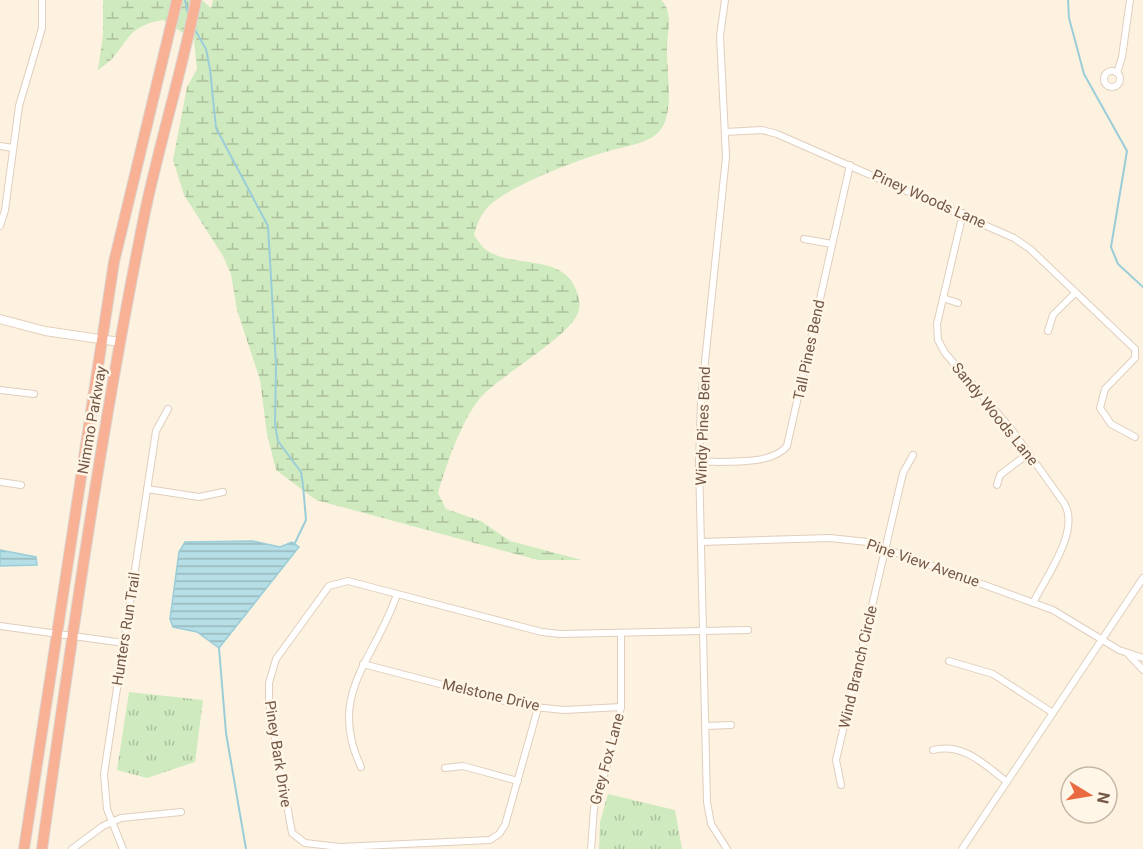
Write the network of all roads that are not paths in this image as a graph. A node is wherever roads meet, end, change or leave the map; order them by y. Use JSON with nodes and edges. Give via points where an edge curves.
{"nodes":[{"id":1,"x":42,"y":0,"type":"edge"},
{"id":2,"x":196,"y":0,"type":"edge"},
{"id":3,"x":725,"y":0,"type":"edge"},
{"id":4,"x":1131,"y":0,"type":"edge"},
{"id":5,"x":176,"y":5,"type":"edge"},
{"id":6,"x":1117,"y":73,"type":"dead end"},
{"id":7,"x":725,"y":132,"type":"junction"},
{"id":8,"x":0,"y":146,"type":"edge"},
{"id":9,"x":13,"y":148,"type":"junction"},
{"id":10,"x":850,"y":165,"type":"junction"},
{"id":11,"x":963,"y":213,"type":"junction"},
{"id":12,"x":0,"y":226,"type":"edge"},
{"id":13,"x":804,"y":238,"type":"dead end"},
{"id":14,"x":832,"y":244,"type":"junction"},
{"id":15,"x":1075,"y":293,"type":"junction"},
{"id":16,"x":943,"y":297,"type":"junction"},
{"id":17,"x":958,"y":303,"type":"dead end"},
{"id":18,"x":0,"y":319,"type":"edge"},
{"id":19,"x":1048,"y":331,"type":"dead end"},
{"id":20,"x":102,"y":339,"type":"junction"},
{"id":21,"x":120,"y":342,"type":"junction"},
{"id":22,"x":0,"y":390,"type":"edge"},
{"id":23,"x":34,"y":394,"type":"dead end"},
{"id":24,"x":168,"y":409,"type":"dead end"},
{"id":25,"x":1136,"y":437,"type":"dead end"},
{"id":26,"x":1029,"y":453,"type":"junction"},
{"id":27,"x":913,"y":455,"type":"dead end"},
{"id":28,"x":699,"y":462,"type":"junction"},
{"id":29,"x":0,"y":482,"type":"edge"},
{"id":30,"x":21,"y":485,"type":"dead end"},
{"id":31,"x":997,"y":485,"type":"dead end"},
{"id":32,"x":147,"y":489,"type":"junction"},
{"id":33,"x":223,"y":492,"type":"dead end"},
{"id":34,"x":701,"y":542,"type":"junction"},
{"id":35,"x":885,"y":548,"type":"junction"},
{"id":36,"x":1143,"y":578,"type":"edge"},
{"id":37,"x":396,"y":594,"type":"junction"},
{"id":38,"x":1033,"y":603,"type":"junction"},
{"id":39,"x":0,"y":626,"type":"edge"},
{"id":40,"x":748,"y":630,"type":"dead end"},
{"id":41,"x":703,"y":631,"type":"junction"},
{"id":42,"x":621,"y":633,"type":"junction"},
{"id":43,"x":56,"y":634,"type":"junction"},
{"id":44,"x":72,"y":636,"type":"junction"},
{"id":45,"x":1103,"y":640,"type":"junction"},
{"id":46,"x":124,"y":643,"type":"junction"},
{"id":47,"x":1128,"y":654,"type":"junction"},
{"id":48,"x":1143,"y":658,"type":"edge"},
{"id":49,"x":949,"y":661,"type":"dead end"},
{"id":50,"x":363,"y":664,"type":"junction"},
{"id":51,"x":1143,"y":670,"type":"edge"},
{"id":52,"x":621,"y":707,"type":"junction"},
{"id":53,"x":538,"y":708,"type":"junction"},
{"id":54,"x":1053,"y":713,"type":"junction"},
{"id":55,"x":731,"y":725,"type":"dead end"},
{"id":56,"x":705,"y":726,"type":"junction"},
{"id":57,"x":933,"y":750,"type":"dead end"},
{"id":58,"x":361,"y":767,"type":"dead end"},
{"id":59,"x":445,"y":768,"type":"dead end"},
{"id":60,"x":518,"y":781,"type":"junction"},
{"id":61,"x":1007,"y":782,"type":"junction"},
{"id":62,"x":841,"y":785,"type":"dead end"},
{"id":63,"x":181,"y":812,"type":"dead end"},
{"id":64,"x":111,"y":821,"type":"junction"},
{"id":65,"x":24,"y":849,"type":"edge"},
{"id":66,"x":42,"y":849,"type":"edge"},
{"id":67,"x":72,"y":849,"type":"edge"},
{"id":68,"x":123,"y":849,"type":"edge"},
{"id":69,"x":591,"y":849,"type":"edge"},
{"id":70,"x":727,"y":849,"type":"edge"},
{"id":71,"x":963,"y":849,"type":"edge"}],
"edges":[{"from":1,"to":9,"type":"street","via":[[42,28],[23,85]]},
{"from":2,"to":21,"type":"highway","name":"Nimmo Parkway","via":[[146,209]]},
{"from":3,"to":7,"type":"street","name":"Windy Pines Bend","via":[[720,36]]},
{"from":4,"to":6,"type":"street"},
{"from":5,"to":20,"type":"highway","name":"Nimmo Parkway","via":[[114,262]]},
{"from":7,"to":10,"type":"street","name":"Piney Woods Lane","via":[[770,132]]},
{"from":7,"to":28,"type":"street","name":"Windy Pines Bend","via":[[726,164],[701,401]]},
{"from":8,"to":9,"type":"street"},
{"from":9,"to":12,"type":"street"},
{"from":10,"to":11,"type":"street","name":"Piney Woods Lane"},
{"from":10,"to":14,"type":"street","name":"Tall Pines Bend"},
{"from":11,"to":15,"type":"street","name":"Piney Woods Lane","via":[[1030,249]]},
{"from":11,"to":16,"type":"street","name":"Sandy Woods Lane"},
{"from":13,"to":14,"type":"street"},
{"from":14,"to":28,"type":"street","name":"Tall Pines Bend","via":[[787,446],[778,455],[765,459]]},
{"from":15,"to":19,"type":"street","via":[[1053,315]]},
{"from":15,"to":25,"type":"street","name":"Piney Woods Lane","via":[[1135,349],[1136,355],[1102,394],[1102,414],[1110,424]]},
{"from":16,"to":17,"type":"street"},
{"from":16,"to":26,"type":"street","name":"Sandy Woods Lane","via":[[937,324],[941,347]]},
{"from":18,"to":20,"type":"street","via":[[45,331]]},
{"from":20,"to":21,"type":"street"},
{"from":20,"to":43,"type":"highway","name":"Nimmo Parkway"},
{"from":21,"to":44,"type":"highway","name":"Nimmo Parkway"},
{"from":22,"to":23,"type":"street"},
{"from":24,"to":32,"type":"street","name":"Hunters Run Trail","via":[[156,431]]},
{"from":26,"to":31,"type":"street","via":[[1000,475]]},
{"from":26,"to":38,"type":"street","name":"Sandy Woods Lane","via":[[1068,509],[1070,522],[1068,534]]},
{"from":27,"to":35,"type":"street","name":"Wind Branch Circle","via":[[903,473]]},
{"from":28,"to":34,"type":"street","name":"Windy Pines Bend"},
{"from":29,"to":30,"type":"street"},
{"from":32,"to":33,"type":"street","via":[[200,497]]},
{"from":32,"to":46,"type":"street","name":"Hunters Run Trail"},
{"from":34,"to":35,"type":"street","name":"Pine View Avenue","via":[[830,538]]},
{"from":34,"to":41,"type":"street","name":"Windy Pines Bend"},
{"from":35,"to":38,"type":"street","name":"Pine View Avenue"},
{"from":35,"to":62,"type":"street","name":"Wind Branch Circle","via":[[836,760]]},
{"from":36,"to":45,"type":"street"},
{"from":37,"to":42,"type":"street","name":"Piney Bark Drive","via":[[523,629],[560,634]]},
{"from":37,"to":50,"type":"street","via":[[382,631]]},
{"from":37,"to":60,"type":"street","name":"Piney Bark Drive","via":[[348,580],[335,582],[312,607],[276,659],[269,683],[269,703],[292,832],[305,843],[340,847],[485,842],[503,829]]},
{"from":38,"to":45,"type":"street","name":"Pine View Avenue","via":[[1067,617]]},
{"from":39,"to":43,"type":"street"},
{"from":40,"to":41,"type":"street","name":"Piney Bark Drive"},
{"from":41,"to":42,"type":"street","name":"Piney Bark Drive"},
{"from":41,"to":56,"type":"street","name":"Windy Pines Bend"},
{"from":42,"to":52,"type":"street","name":"Grey Fox Lane"},
{"from":43,"to":44,"type":"street"},
{"from":43,"to":65,"type":"highway","name":"Nimmo Parkway"},
{"from":44,"to":46,"type":"street"},
{"from":44,"to":66,"type":"highway","name":"Nimmo Parkway"},
{"from":45,"to":47,"type":"street","name":"Pine View Avenue"},
{"from":45,"to":54,"type":"street"},
{"from":46,"to":64,"type":"street","name":"Hunters Run Trail","via":[[104,774]]},
{"from":47,"to":48,"type":"street","name":"Pine View Avenue"},
{"from":47,"to":51,"type":"street","name":"Pine View Avenue"},
{"from":49,"to":54,"type":"street","via":[[993,674]]},
{"from":50,"to":53,"type":"street","name":"Melstone Drive"},
{"from":50,"to":58,"type":"street","via":[[354,684],[349,712],[351,738]]},
{"from":52,"to":53,"type":"street","name":"Melstone Drive"},
{"from":52,"to":69,"type":"street","name":"Grey Fox Lane","via":[[594,808]]},
{"from":53,"to":60,"type":"street","name":"Piney Bark Drive"},
{"from":54,"to":61,"type":"street"},
{"from":55,"to":56,"type":"street"},
{"from":56,"to":70,"type":"street","name":"Windy Pines Bend","via":[[708,813]]},
{"from":57,"to":61,"type":"street","via":[[959,749]]},
{"from":59,"to":60,"type":"street","via":[[464,766]]},
{"from":61,"to":71,"type":"street"},
{"from":63,"to":64,"type":"street"},
{"from":64,"to":67,"type":"street"},
{"from":64,"to":68,"type":"street","name":"Hunters Run Trail"}]}
